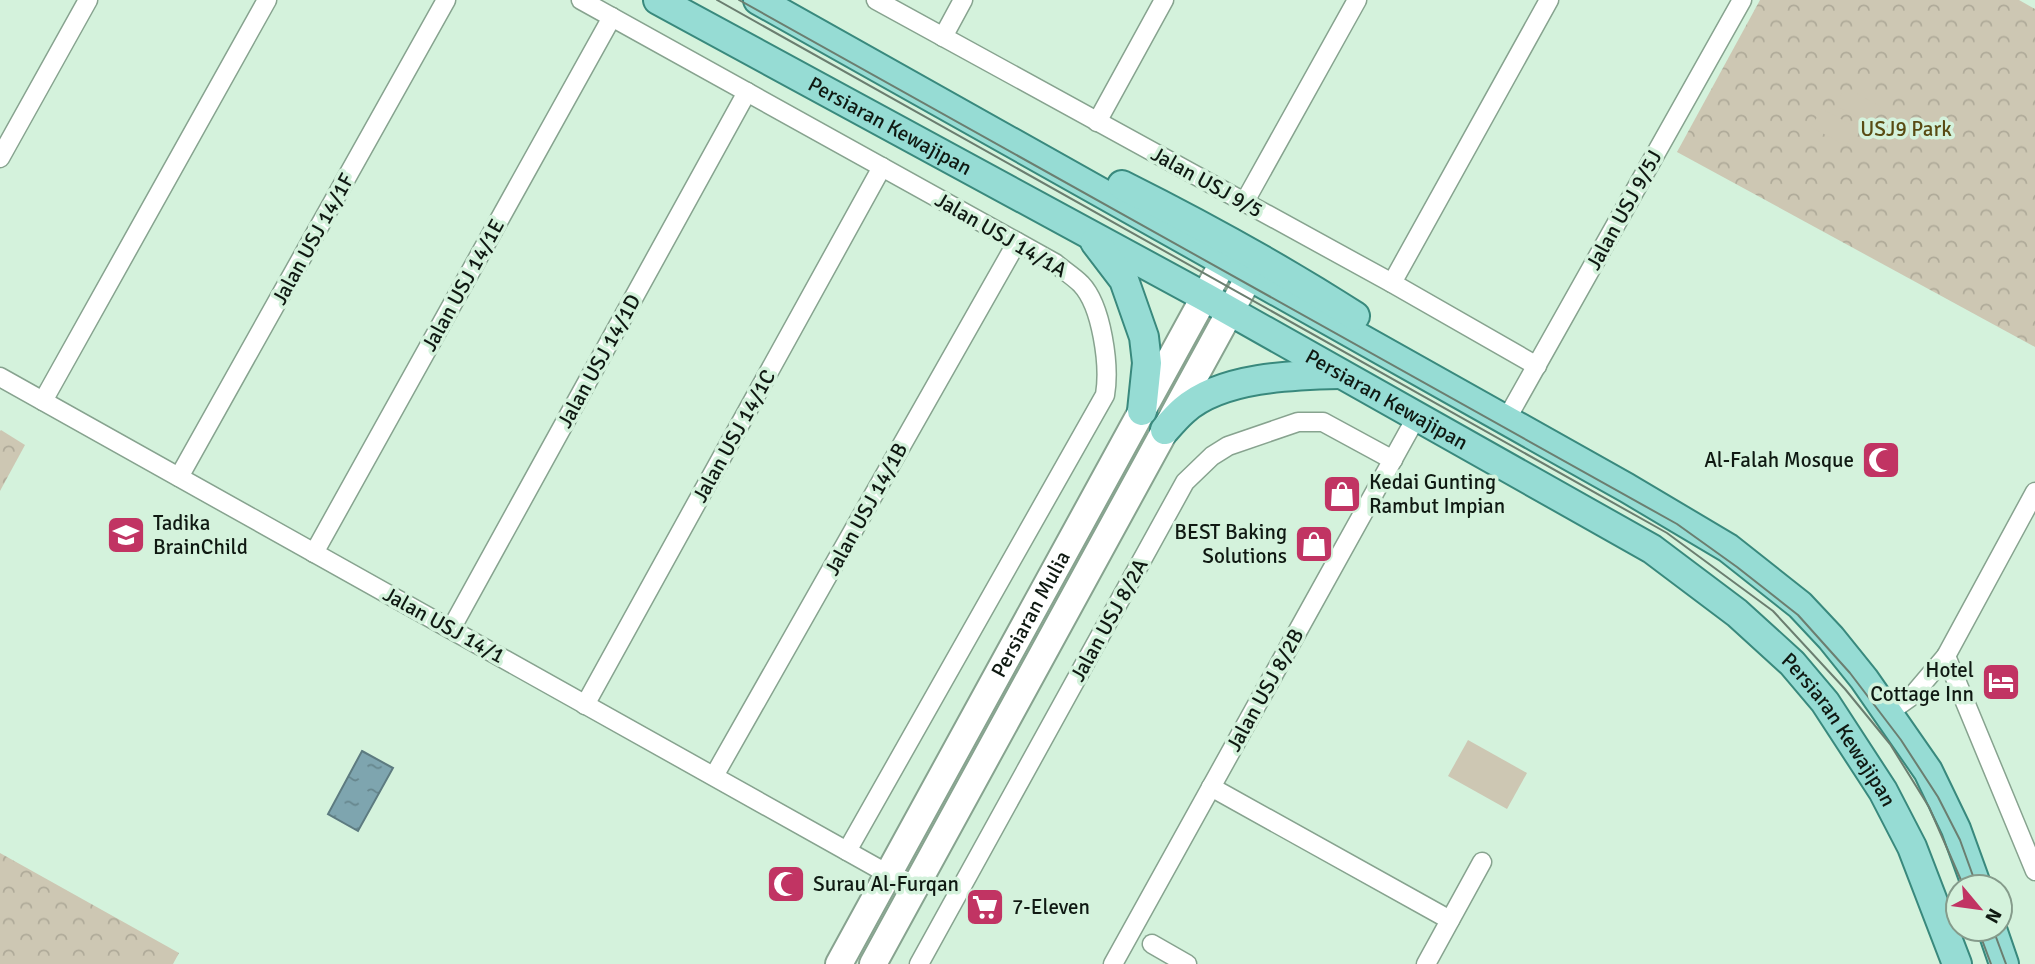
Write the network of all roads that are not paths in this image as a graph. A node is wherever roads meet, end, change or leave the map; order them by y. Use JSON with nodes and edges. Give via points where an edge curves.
{"nodes":[{"id":1,"x":88,"y":0,"type":"edge"},
{"id":2,"x":267,"y":0,"type":"edge"},
{"id":3,"x":446,"y":0,"type":"edge"},
{"id":4,"x":581,"y":0,"type":"edge"},
{"id":5,"x":658,"y":0,"type":"edge"},
{"id":6,"x":758,"y":0,"type":"edge"},
{"id":7,"x":876,"y":0,"type":"edge"},
{"id":8,"x":963,"y":0,"type":"edge"},
{"id":9,"x":1164,"y":0,"type":"edge"},
{"id":10,"x":1357,"y":0,"type":"edge"},
{"id":11,"x":1549,"y":0,"type":"edge"},
{"id":12,"x":1742,"y":0,"type":"edge"},
{"id":13,"x":612,"y":17,"type":"junction"},
{"id":14,"x":943,"y":37,"type":"junction"},
{"id":15,"x":747,"y":92,"type":"junction"},
{"id":16,"x":969,"y":118,"type":"junction"},
{"id":17,"x":1097,"y":122,"type":"junction"},
{"id":18,"x":0,"y":158,"type":"edge"},
{"id":19,"x":882,"y":167,"type":"junction"},
{"id":20,"x":1244,"y":203,"type":"junction"},
{"id":21,"x":1089,"y":234,"type":"junction"},
{"id":22,"x":1017,"y":242,"type":"junction"},
{"id":23,"x":1223,"y":263,"type":"junction"},
{"id":24,"x":1250,"y":277,"type":"junction"},
{"id":25,"x":1392,"y":283,"type":"junction"},
{"id":26,"x":1205,"y":297,"type":"junction"},
{"id":27,"x":1231,"y":311,"type":"junction"},
{"id":28,"x":1537,"y":366,"type":"junction"},
{"id":29,"x":1343,"y":374,"type":"junction"},
{"id":30,"x":0,"y":377,"type":"edge"},
{"id":31,"x":43,"y":401,"type":"junction"},
{"id":32,"x":1474,"y":402,"type":"junction"},
{"id":33,"x":1142,"y":411,"type":"junction"},
{"id":34,"x":1417,"y":416,"type":"junction"},
{"id":35,"x":1506,"y":420,"type":"junction"},
{"id":36,"x":1165,"y":429,"type":"junction"},
{"id":37,"x":1393,"y":460,"type":"junction"},
{"id":38,"x":179,"y":477,"type":"junction"},
{"id":39,"x":2034,"y":497,"type":"edge"},
{"id":40,"x":314,"y":553,"type":"junction"},
{"id":41,"x":450,"y":629,"type":"junction"},
{"id":42,"x":1946,"y":656,"type":"junction"},
{"id":43,"x":585,"y":705,"type":"junction"},
{"id":44,"x":1888,"y":713,"type":"junction"},
{"id":45,"x":714,"y":776,"type":"junction"},
{"id":46,"x":1211,"y":787,"type":"junction"},
{"id":47,"x":847,"y":851,"type":"junction"},
{"id":48,"x":1482,"y":862,"type":"dead end"},
{"id":49,"x":2035,"y":871,"type":"edge"},
{"id":50,"x":1972,"y":873,"type":"edge"},
{"id":51,"x":888,"y":874,"type":"junction"},
{"id":52,"x":916,"y":886,"type":"junction"},
{"id":53,"x":1450,"y":920,"type":"junction"},
{"id":54,"x":1152,"y":944,"type":"dead end"},
{"id":55,"x":839,"y":964,"type":"edge"},
{"id":56,"x":873,"y":964,"type":"edge"},
{"id":57,"x":919,"y":964,"type":"edge"},
{"id":58,"x":1113,"y":964,"type":"edge"},
{"id":59,"x":1188,"y":964,"type":"edge"},
{"id":60,"x":1426,"y":964,"type":"edge"},
{"id":61,"x":1956,"y":964,"type":"edge"}],
"edges":[{"from":1,"to":18,"type":"street"},
{"from":2,"to":31,"type":"street"},
{"from":3,"to":38,"type":"street","name":"Jalan USJ 14/1F"},
{"from":4,"to":13,"type":"street","name":"Jalan USJ 14/1A"},
{"from":5,"to":21,"type":"main road","name":"Persiaran Kewajipan"},
{"from":6,"to":16,"type":"main road","name":"Persiaran Kewajipan"},
{"from":7,"to":14,"type":"street","name":"Jalan USJ 9/5"},
{"from":8,"to":14,"type":"street"},
{"from":9,"to":17,"type":"street"},
{"from":10,"to":20,"type":"street"},
{"from":11,"to":25,"type":"street"},
{"from":12,"to":28,"type":"street","name":"Jalan USJ 9/5J"},
{"from":13,"to":15,"type":"street","name":"Jalan USJ 14/1A"},
{"from":13,"to":40,"type":"street","name":"Jalan USJ 14/1E"},
{"from":14,"to":17,"type":"street","name":"Jalan USJ 9/5"},
{"from":15,"to":19,"type":"street","name":"Jalan USJ 14/1A"},
{"from":15,"to":41,"type":"street","name":"Jalan USJ 14/1D"},
{"from":16,"to":23,"type":"main road","name":"Persiaran Kewajipan"},
{"from":16,"to":32,"type":"main road","name":"Persiaran Kewajipan","via":[[1067,158],[1290,275],[1380,331]]},
{"from":17,"to":20,"type":"street","name":"Jalan USJ 9/5"},
{"from":19,"to":22,"type":"street","name":"Jalan USJ 14/1A"},
{"from":19,"to":43,"type":"street","name":"Jalan USJ 14/1C"},
{"from":20,"to":25,"type":"street","name":"Jalan USJ 9/5"},
{"from":21,"to":26,"type":"main road","name":"Persiaran Kewajipan"},
{"from":21,"to":33,"type":"main road","via":[[1124,280],[1144,337]]},
{"from":22,"to":45,"type":"street","name":"Jalan USJ 14/1B"},
{"from":22,"to":47,"type":"street","name":"Jalan USJ 14/1A","via":[[1082,284],[1094,303],[1108,375],[1105,395]]},
{"from":23,"to":24,"type":"main road","name":"Persiaran Kewajipan"},
{"from":23,"to":26,"type":"main road","name":"Persiaran Mulia"},
{"from":24,"to":27,"type":"main road","name":"Persiaran Mulia"},
{"from":24,"to":32,"type":"main road","name":"Persiaran Kewajipan"},
{"from":25,"to":28,"type":"street","name":"Jalan USJ 9/5"},
{"from":26,"to":27,"type":"main road","name":"Persiaran Kewajipan"},
{"from":26,"to":33,"type":"main road","name":"Persiaran Mulia"},
{"from":27,"to":29,"type":"main road","name":"Persiaran Kewajipan"},
{"from":27,"to":36,"type":"main road","name":"Persiaran Mulia"},
{"from":28,"to":35,"type":"street","name":"Jalan USJ 9/5J"},
{"from":29,"to":34,"type":"main road","name":"Persiaran Kewajipan"},
{"from":29,"to":36,"type":"main road","via":[[1286,375],[1234,386],[1185,408]]},
{"from":30,"to":31,"type":"street","name":"Jalan USJ 14/1"},
{"from":31,"to":38,"type":"street","name":"Jalan USJ 14/1"},
{"from":32,"to":35,"type":"main road","name":"Persiaran Kewajipan"},
{"from":33,"to":51,"type":"main road","name":"Persiaran Mulia"},
{"from":34,"to":37,"type":"street","name":"Jalan USJ 8/2B"},
{"from":34,"to":61,"type":"main road","name":"Persiaran Kewajipan","via":[[1652,549],[1737,613],[1793,663],[1825,702],[1883,791],[1912,847]]},
{"from":35,"to":44,"type":"main road","name":"Persiaran Kewajipan","via":[[1706,535],[1766,576],[1831,638]]},
{"from":36,"to":52,"type":"main road","name":"Persiaran Mulia"},
{"from":37,"to":46,"type":"street","name":"Jalan USJ 8/2B"},
{"from":37,"to":57,"type":"street","name":"Jalan USJ 8/2A","via":[[1323,422],[1298,422],[1228,446],[1200,466],[1185,482]]},
{"from":38,"to":40,"type":"street","name":"Jalan USJ 14/1"},
{"from":39,"to":42,"type":"street"},
{"from":40,"to":41,"type":"street","name":"Jalan USJ 14/1"},
{"from":41,"to":43,"type":"street","name":"Jalan USJ 14/1"},
{"from":42,"to":44,"type":"street","via":[[1912,696]]},
{"from":42,"to":49,"type":"street"},
{"from":43,"to":45,"type":"street","name":"Jalan USJ 14/1"},
{"from":44,"to":50,"type":"main road","name":"Persiaran Kewajipan","via":[[1928,771]]},
{"from":45,"to":47,"type":"street","name":"Jalan USJ 14/1"},
{"from":46,"to":53,"type":"street"},
{"from":46,"to":58,"type":"street","name":"Jalan USJ 8/2B"},
{"from":47,"to":51,"type":"street","name":"Jalan USJ 14/1"},
{"from":48,"to":53,"type":"street"},
{"from":51,"to":52,"type":"street","name":"Jalan USJ 14/1"},
{"from":51,"to":55,"type":"main road","name":"Persiaran Mulia"},
{"from":52,"to":56,"type":"main road","name":"Persiaran Mulia"},
{"from":53,"to":60,"type":"street"},
{"from":54,"to":59,"type":"street"}]}
